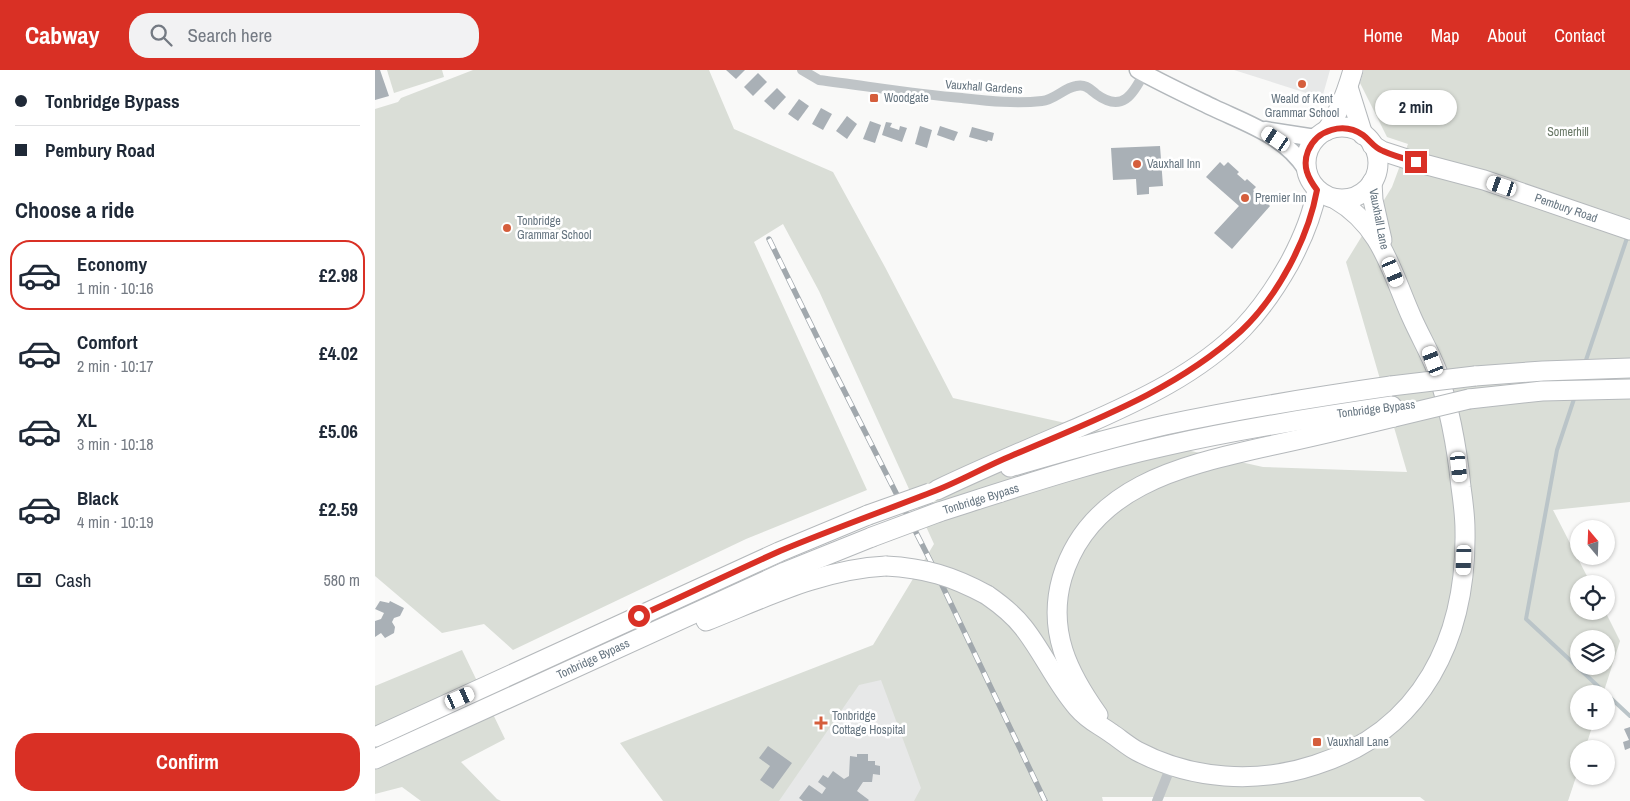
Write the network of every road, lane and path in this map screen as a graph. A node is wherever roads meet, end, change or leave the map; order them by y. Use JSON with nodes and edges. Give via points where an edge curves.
{"nodes":[{"id":1,"x":802,"y":70,"type":"edge"},
{"id":2,"x":1141,"y":72,"type":"edge"},
{"id":3,"x":1351,"y":78,"type":"edge"},
{"id":4,"x":1260,"y":129,"type":"junction"},
{"id":5,"x":1322,"y":134,"type":"junction"},
{"id":6,"x":1367,"y":140,"type":"junction"},
{"id":7,"x":1416,"y":162,"type":"junction"},
{"id":8,"x":1306,"y":169,"type":"junction"},
{"id":9,"x":1374,"y":178,"type":"junction"},
{"id":10,"x":1317,"y":190,"type":"junction"},
{"id":11,"x":1335,"y":199,"type":"junction"},
{"id":12,"x":1630,"y":230,"type":"edge"},
{"id":13,"x":1386,"y":256,"type":"junction"},
{"id":14,"x":1630,"y":368,"type":"edge"},
{"id":15,"x":1630,"y":389,"type":"edge"},
{"id":16,"x":1394,"y":411,"type":"junction"},
{"id":17,"x":934,"y":491,"type":"junction"},
{"id":18,"x":528,"y":689,"type":"junction"},
{"id":19,"x":1110,"y":733,"type":"junction"},
{"id":20,"x":375,"y":736,"type":"edge"},
{"id":21,"x":375,"y":759,"type":"edge"},
{"id":22,"x":1171,"y":766,"type":"junction"},
{"id":23,"x":1157,"y":801,"type":"edge"}],
"edges":[{"from":1,"to":2,"type":"street","name":"Vauxhall Gardens","via":[[819,80],[1012,103],[1045,101],[1078,85],[1087,86],[1107,101],[1119,102],[1129,98],[1135,90]]},
{"from":2,"to":4,"type":"main road"},
{"from":3,"to":5,"type":"highway","via":[[1334,120]]},
{"from":3,"to":6,"type":"highway"},
{"from":4,"to":5,"type":"main road","via":[[1309,137]]},
{"from":4,"to":8,"type":"main road","via":[[1292,150]]},
{"from":5,"to":6,"type":"highway","via":[[1335,128],[1345,128],[1355,130]]},
{"from":5,"to":8,"type":"highway","via":[[1308,151]]},
{"from":6,"to":7,"type":"highway","name":"Pembury Road","via":[[1382,151]]},
{"from":6,"to":9,"type":"highway","via":[[1377,159]]},
{"from":7,"to":9,"type":"highway","name":"Pembury Road","via":[[1387,166]]},
{"from":7,"to":12,"type":"highway","name":"Pembury Road","via":[[1484,180]]},
{"from":8,"to":10,"type":"highway"},
{"from":9,"to":11,"type":"highway","via":[[1365,191],[1356,196]]},
{"from":9,"to":13,"type":"highway","name":"Vauxhall Lane","via":[[1373,200]]},
{"from":10,"to":11,"type":"highway"},
{"from":10,"to":17,"type":"highway","via":[[1311,219],[1275,290],[1242,330],[1219,349],[1162,388],[1124,407]]},
{"from":11,"to":13,"type":"highway","name":"Vauxhall Lane","via":[[1350,207],[1371,229]]},
{"from":13,"to":22,"type":"highway","name":"Vauxhall Lane","via":[[1438,374],[1457,445],[1465,529],[1463,575],[1459,608],[1446,646],[1428,682],[1389,726],[1327,762],[1299,771],[1243,777],[1219,776]]},
{"from":14,"to":17,"type":"highway","name":"Tonbridge Bypass","bridge":true,"via":[[1475,376],[1274,404],[1101,441]]},
{"from":15,"to":16,"type":"highway","bridge":true,"via":[[1542,391]]},
{"from":16,"to":18,"type":"highway","name":"Tonbridge Bypass","bridge":true,"via":[[1335,414],[1164,446],[939,512],[785,572]]},
{"from":16,"to":19,"type":"highway","via":[[1177,470],[1130,491],[1093,522],[1067,561],[1057,624],[1067,664],[1076,683]]},
{"from":17,"to":20,"type":"highway","name":"Tonbridge Bypass","bridge":true,"via":[[779,552]]},
{"from":18,"to":19,"type":"highway","name":"Vauxhall Lane","bridge":true,"via":[[601,664],[783,590],[840,572],[885,566],[924,569],[987,595],[1022,626],[1078,709],[1091,722]]},
{"from":18,"to":21,"type":"highway","name":"Tonbridge Bypass"},
{"from":19,"to":22,"type":"highway","name":"Vauxhall Lane","via":[[1138,752]]},
{"from":22,"to":23,"type":"street"}]}
